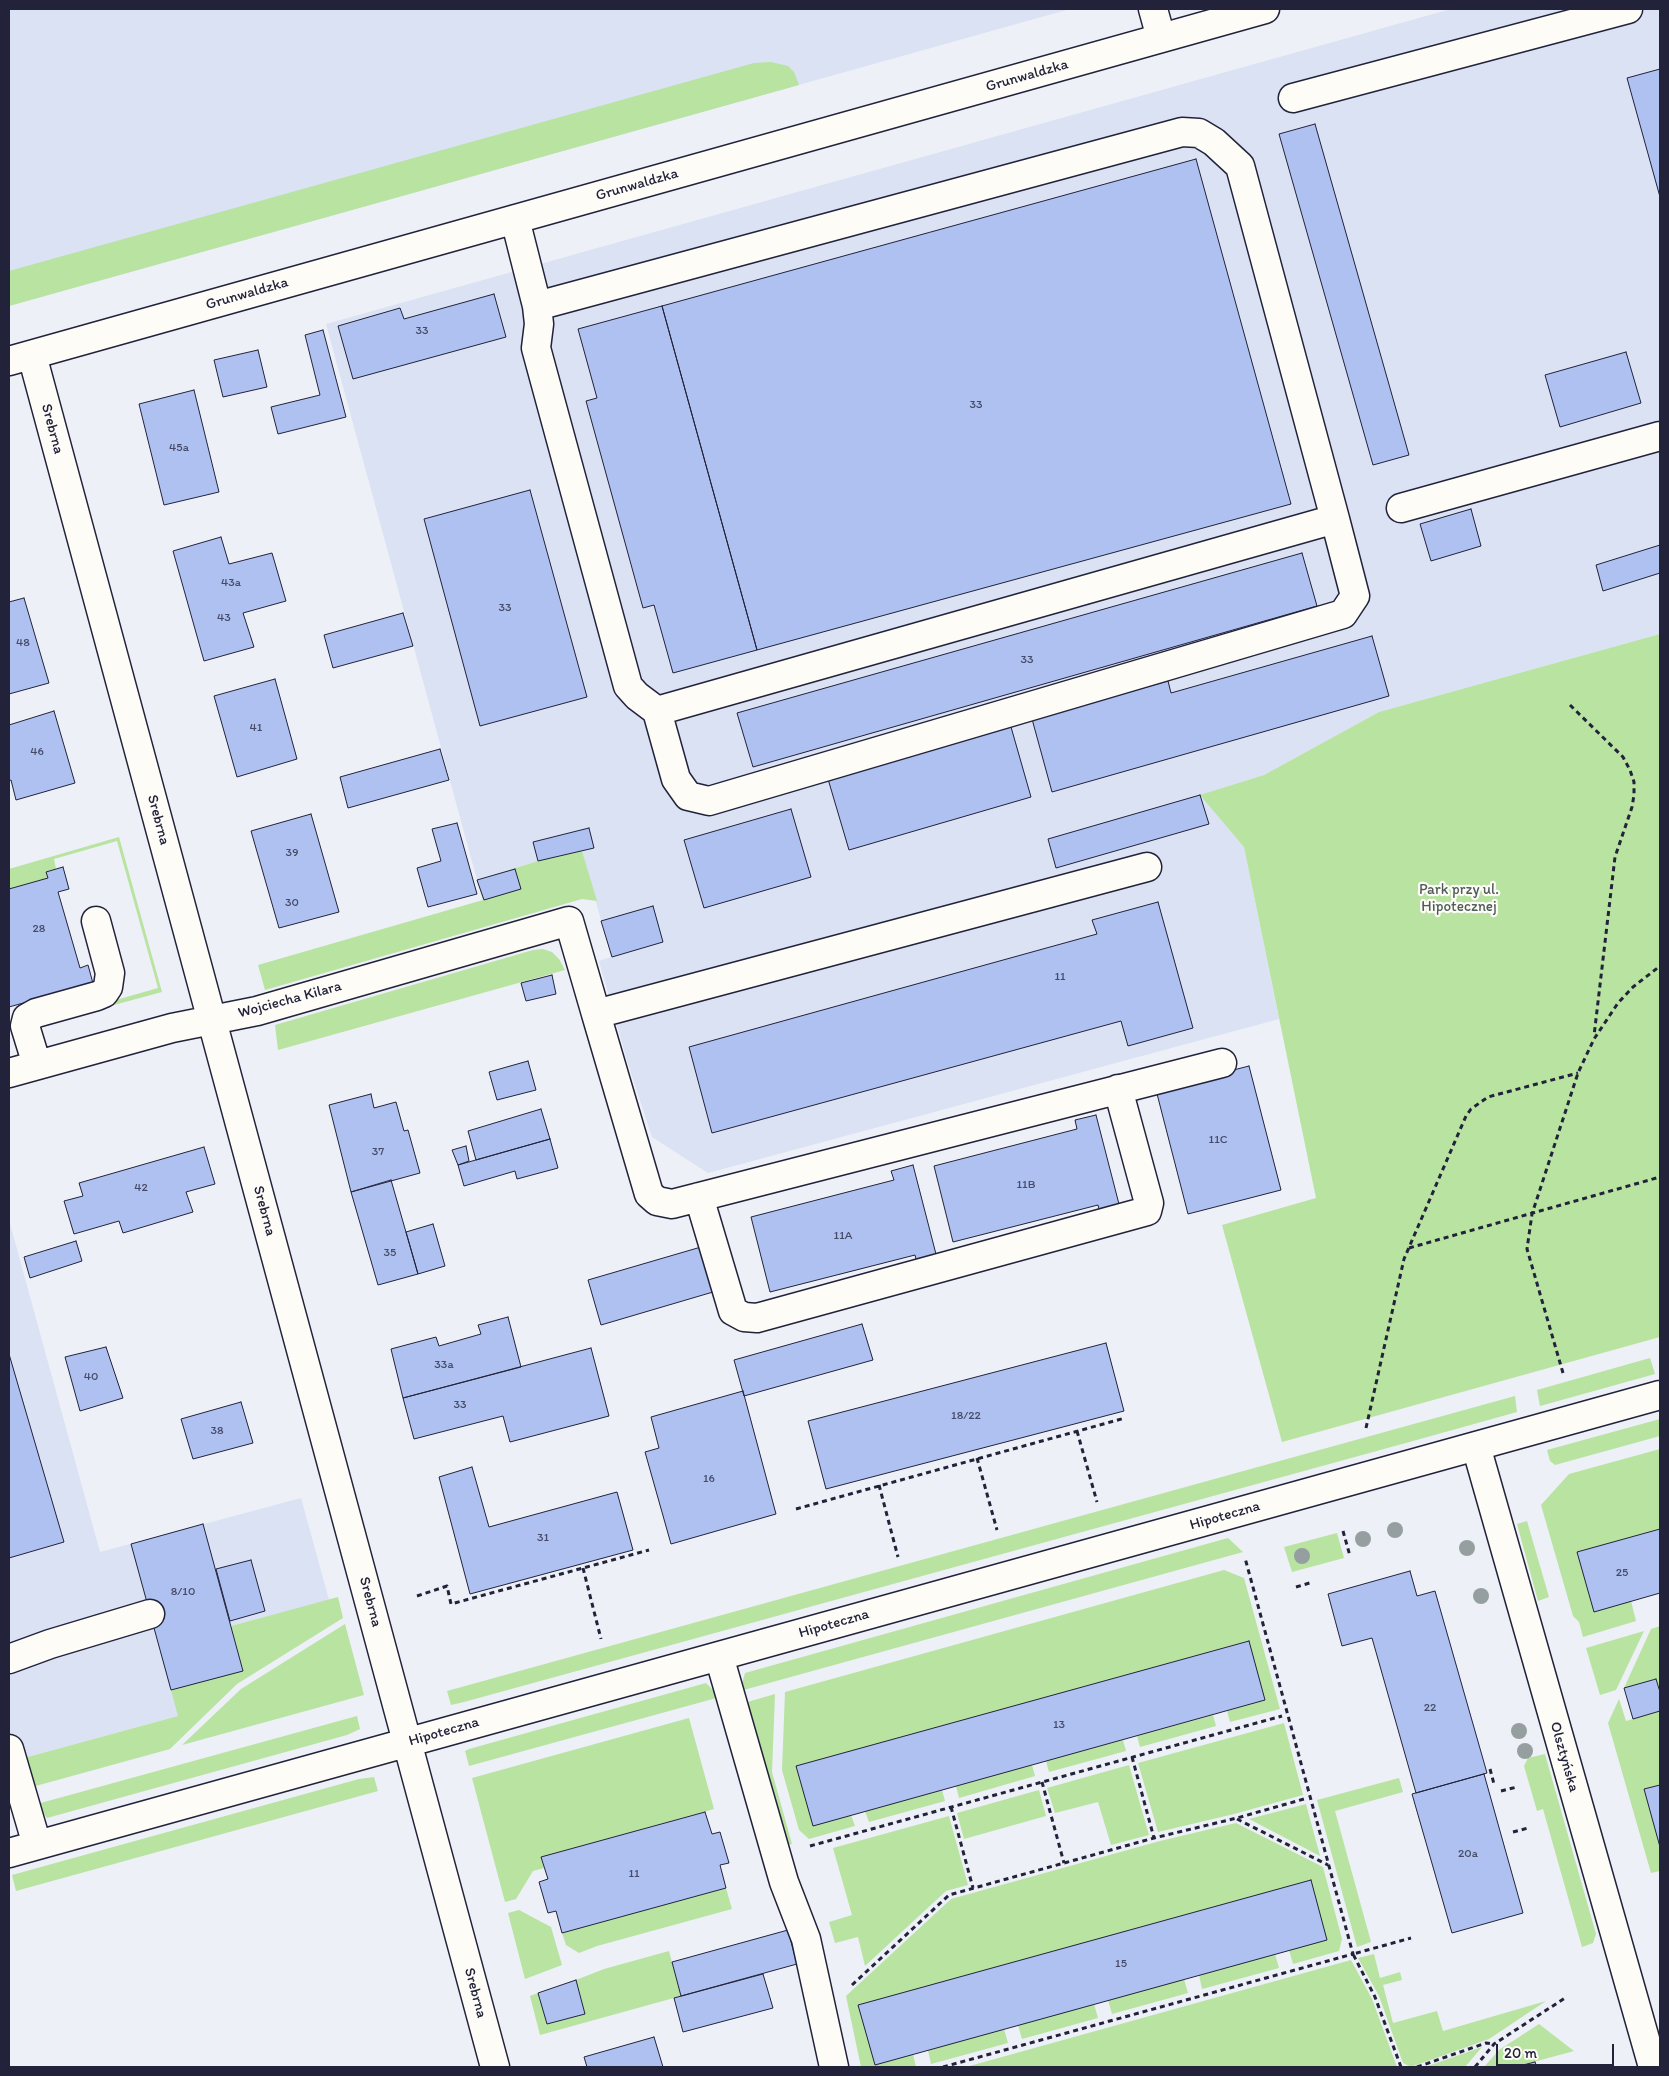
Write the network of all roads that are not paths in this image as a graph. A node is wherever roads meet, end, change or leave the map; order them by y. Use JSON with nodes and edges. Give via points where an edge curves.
{"nodes":[{"id":1,"x":1153,"y":9,"type":"edge"},
{"id":2,"x":1264,"y":9,"type":"edge"},
{"id":3,"x":1628,"y":9,"type":"edge"},
{"id":4,"x":1161,"y":38,"type":"junction"},
{"id":5,"x":1293,"y":98,"type":"dead end"},
{"id":6,"x":515,"y":219,"type":"junction"},
{"id":7,"x":537,"y":306,"type":"junction"},
{"id":8,"x":20,"y":358,"type":"edge"},
{"id":9,"x":1660,"y":436,"type":"edge"},
{"id":10,"x":1401,"y":508,"type":"dead end"},
{"id":11,"x":1335,"y":519,"type":"junction"},
{"id":12,"x":657,"y":711,"type":"junction"},
{"id":13,"x":1146,"y":867,"type":"dead end"},
{"id":14,"x":96,"y":921,"type":"dead end"},
{"id":15,"x":596,"y":1014,"type":"junction"},
{"id":16,"x":212,"y":1019,"type":"junction"},
{"id":17,"x":1222,"y":1063,"type":"dead end"},
{"id":18,"x":37,"y":1065,"type":"junction"},
{"id":19,"x":9,"y":1073,"type":"edge"},
{"id":20,"x":1118,"y":1089,"type":"junction"},
{"id":21,"x":699,"y":1197,"type":"junction"},
{"id":22,"x":1660,"y":1395,"type":"edge"},
{"id":23,"x":1476,"y":1446,"type":"junction"},
{"id":24,"x":150,"y":1614,"type":"dead end"},
{"id":25,"x":719,"y":1656,"type":"junction"},
{"id":26,"x":9,"y":1659,"type":"edge"},
{"id":27,"x":408,"y":1742,"type":"junction"},
{"id":28,"x":9,"y":1749,"type":"edge"},
{"id":29,"x":37,"y":1845,"type":"junction"},
{"id":30,"x":9,"y":1853,"type":"edge"},
{"id":31,"x":495,"y":2067,"type":"edge"},
{"id":32,"x":834,"y":2067,"type":"edge"},
{"id":33,"x":1653,"y":2067,"type":"edge"}],
"edges":[{"from":1,"to":4,"type":"street"},
{"from":2,"to":4,"type":"street","name":"Grunwaldzka"},
{"from":3,"to":5,"type":"street"},
{"from":4,"to":6,"type":"street","name":"Grunwaldzka"},
{"from":6,"to":7,"type":"street"},
{"from":6,"to":8,"type":"street","name":"Grunwaldzka"},
{"from":7,"to":11,"type":"street","via":[[1182,132],[1199,134],[1214,142],[1240,166]]},
{"from":7,"to":12,"type":"street","via":[[540,324],[536,348],[628,686]]},
{"from":8,"to":16,"type":"street","name":"Srebrna"},
{"from":9,"to":10,"type":"street"},
{"from":11,"to":12,"type":"street"},
{"from":11,"to":12,"type":"street","via":[[1355,596],[1343,614],[709,801],[688,796],[676,779]]},
{"from":13,"to":15,"type":"street"},
{"from":14,"to":18,"type":"street","via":[[110,984],[97,996],[27,1018],[25,1026]]},
{"from":15,"to":16,"type":"street","name":"Wojciecha Kilara","via":[[569,921],[257,1011]]},
{"from":15,"to":21,"type":"street","via":[[649,1194],[657,1201],[672,1204]]},
{"from":16,"to":18,"type":"street","name":"Wojciecha Kilara"},
{"from":16,"to":27,"type":"street","name":"Srebrna"},
{"from":17,"to":20,"type":"street"},
{"from":18,"to":19,"type":"street","name":"Wojciecha Kilara"},
{"from":20,"to":21,"type":"street"},
{"from":20,"to":21,"type":"street","via":[[1149,1203],[1147,1211],[757,1318],[744,1317],[733,1311]]},
{"from":22,"to":23,"type":"street","name":"Hipoteczna"},
{"from":23,"to":25,"type":"street","name":"Hipoteczna"},
{"from":23,"to":33,"type":"street","name":"Olsztyńska"},
{"from":24,"to":26,"type":"street"},
{"from":25,"to":27,"type":"street","name":"Hipoteczna"},
{"from":25,"to":32,"type":"street","via":[[784,1882],[806,1939]]},
{"from":27,"to":29,"type":"street","name":"Hipoteczna"},
{"from":27,"to":31,"type":"street","name":"Srebrna"},
{"from":28,"to":29,"type":"street"},
{"from":29,"to":30,"type":"street","name":"Hipoteczna"}]}
